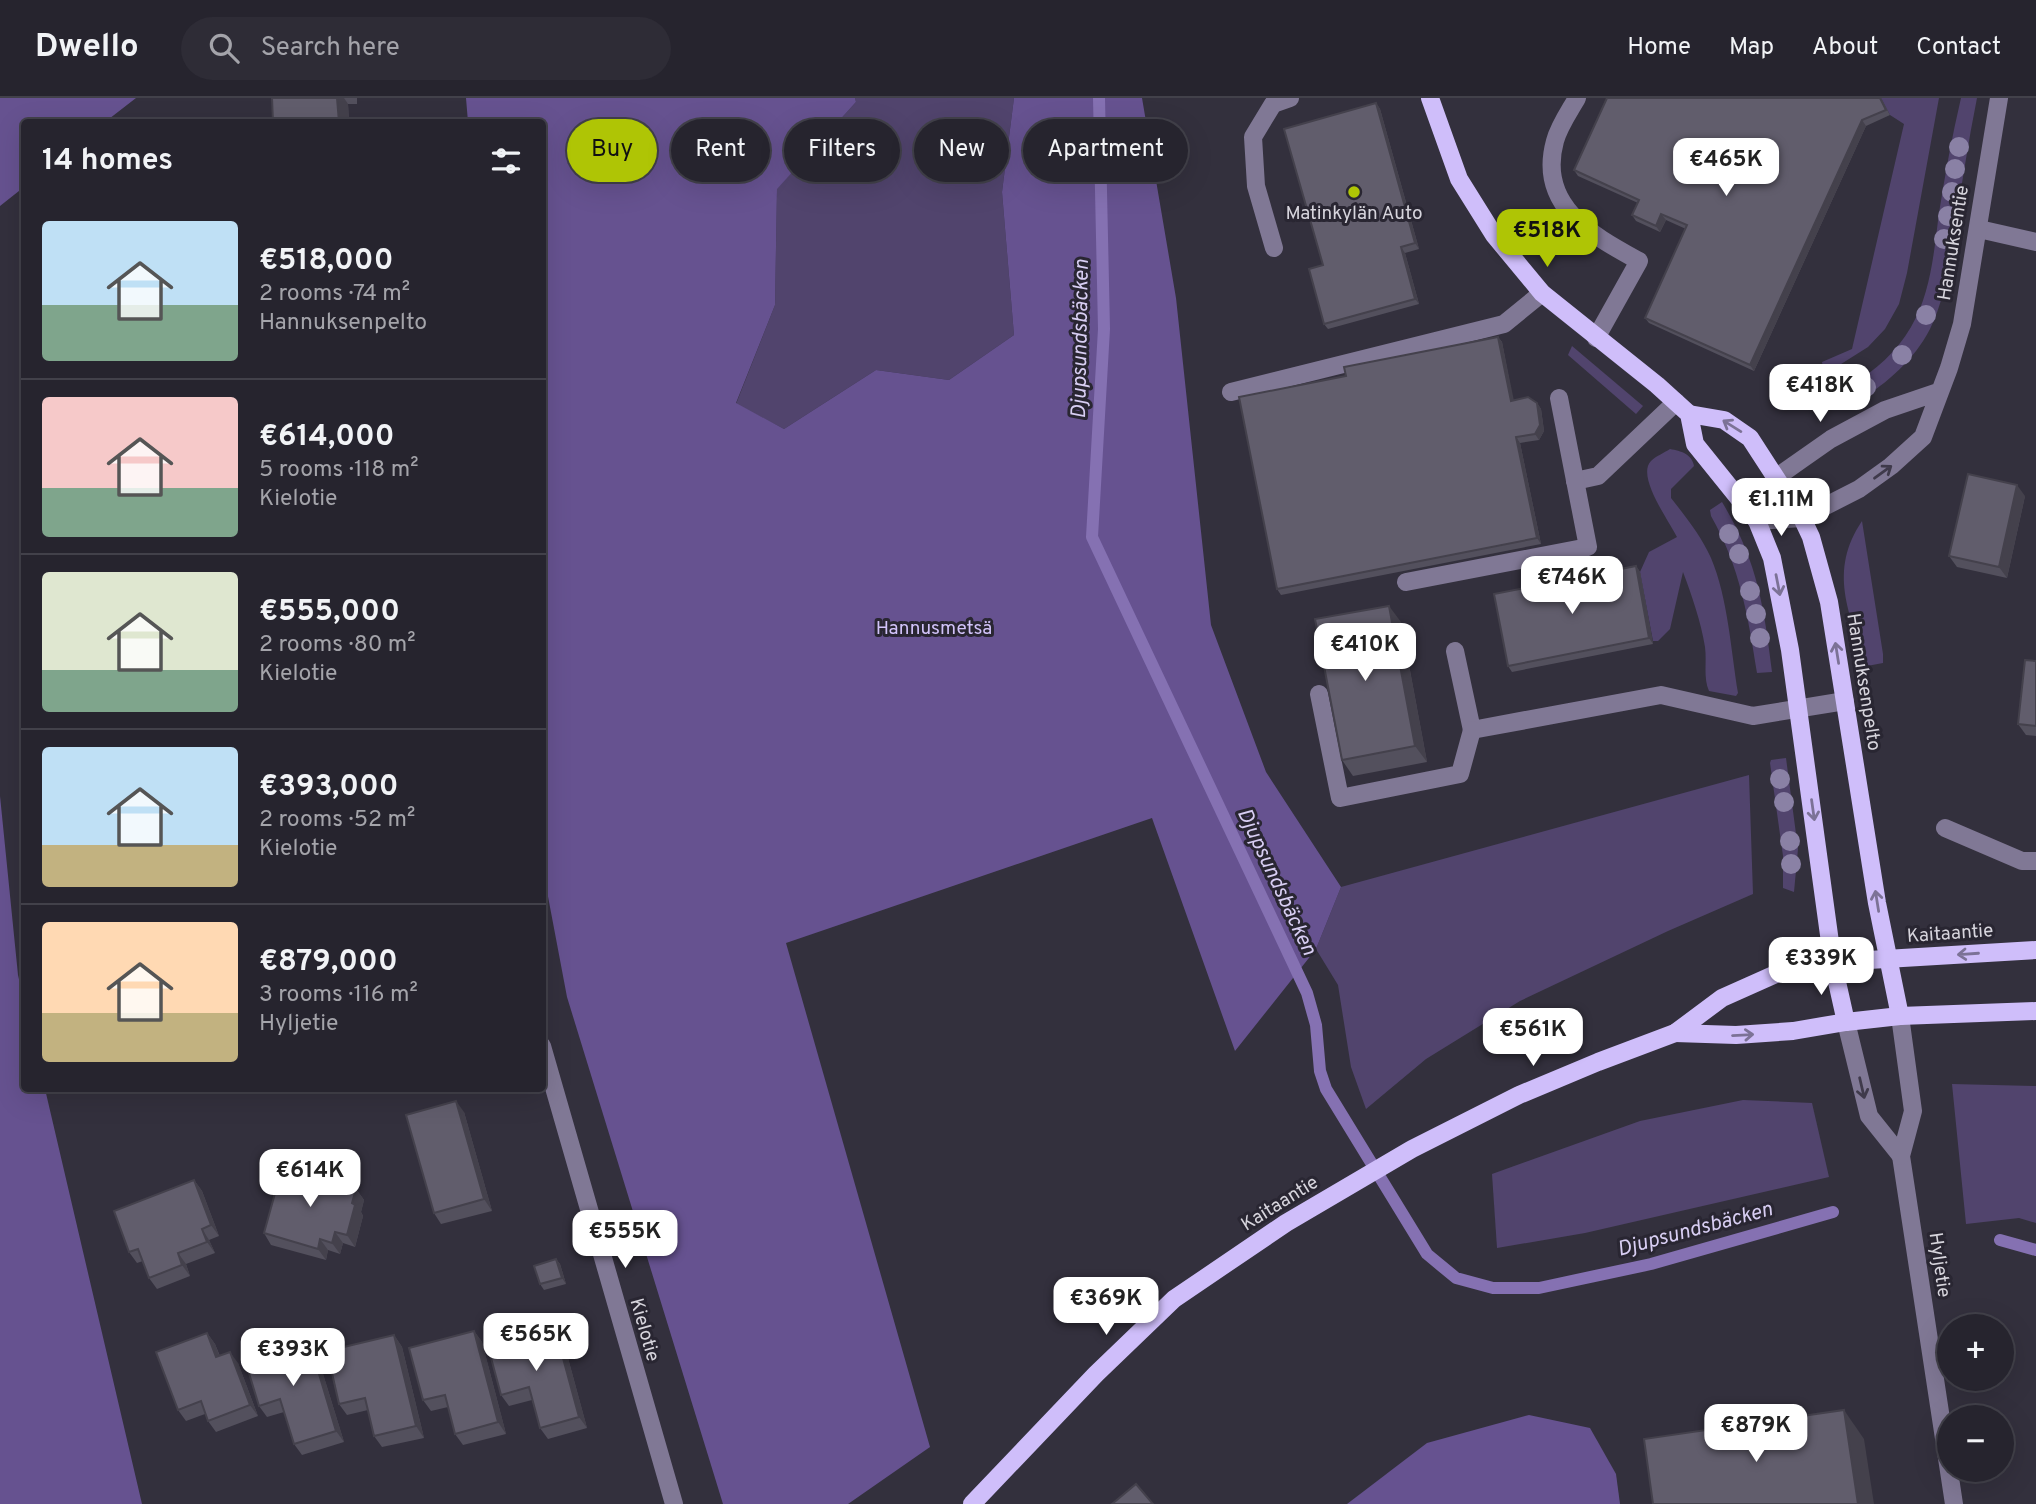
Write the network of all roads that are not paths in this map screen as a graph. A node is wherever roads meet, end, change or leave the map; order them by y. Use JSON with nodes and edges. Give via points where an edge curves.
{"nodes":[{"id":1,"x":1290,"y":98,"type":"edge"},
{"id":2,"x":1430,"y":98,"type":"edge"},
{"id":3,"x":1577,"y":98,"type":"edge"},
{"id":4,"x":1999,"y":98,"type":"edge"},
{"id":5,"x":1979,"y":229,"type":"junction"},
{"id":6,"x":2036,"y":242,"type":"edge"},
{"id":7,"x":1274,"y":248,"type":"dead end"},
{"id":8,"x":1542,"y":293,"type":"junction"},
{"id":9,"x":1596,"y":338,"type":"junction"},
{"id":10,"x":1938,"y":392,"type":"junction"},
{"id":11,"x":1231,"y":393,"type":"dead end"},
{"id":12,"x":1559,"y":398,"type":"dead end"},
{"id":13,"x":1682,"y":408,"type":"junction"},
{"id":14,"x":1777,"y":477,"type":"junction"},
{"id":15,"x":1575,"y":481,"type":"junction"},
{"id":16,"x":1802,"y":517,"type":"junction"},
{"id":17,"x":1757,"y":521,"type":"junction"},
{"id":18,"x":1406,"y":582,"type":"dead end"},
{"id":19,"x":1455,"y":651,"type":"dead end"},
{"id":20,"x":1319,"y":694,"type":"dead end"},
{"id":21,"x":1845,"y":701,"type":"junction"},
{"id":22,"x":1798,"y":708,"type":"junction"},
{"id":23,"x":1472,"y":730,"type":"junction"},
{"id":24,"x":1945,"y":828,"type":"dead end"},
{"id":25,"x":2036,"y":861,"type":"edge"},
{"id":26,"x":2036,"y":950,"type":"edge"},
{"id":27,"x":1887,"y":959,"type":"junction"},
{"id":28,"x":1833,"y":964,"type":"junction"},
{"id":29,"x":2036,"y":1012,"type":"edge"},
{"id":30,"x":1900,"y":1016,"type":"junction"},
{"id":31,"x":1846,"y":1022,"type":"junction"},
{"id":32,"x":1675,"y":1034,"type":"junction"},
{"id":33,"x":546,"y":1060,"type":"edge"},
{"id":34,"x":1901,"y":1156,"type":"junction"},
{"id":35,"x":674,"y":1504,"type":"edge"},
{"id":36,"x":972,"y":1504,"type":"edge"},
{"id":37,"x":1954,"y":1504,"type":"edge"}],
"edges":[{"from":1,"to":7,"type":"street","via":[[1273,104],[1253,137],[1256,186]]},
{"from":2,"to":8,"type":"main road","name":"Hannuksenpelto","via":[[1459,179],[1494,234]]},
{"from":3,"to":9,"type":"street","via":[[1555,138],[1552,177],[1557,193],[1583,227],[1639,261]]},
{"from":4,"to":5,"type":"street","name":"Hannuksentie"},
{"from":5,"to":6,"type":"street"},
{"from":5,"to":10,"type":"street","name":"Hannuksentie","via":[[1962,324]]},
{"from":8,"to":9,"type":"main road","name":"Hannuksenpelto"},
{"from":8,"to":11,"type":"street","via":[[1504,324]]},
{"from":9,"to":13,"type":"main road","name":"Hannuksenpelto"},
{"from":10,"to":14,"type":"street","via":[[1885,410],[1831,439]]},
{"from":16,"to":10,"type":"street","name":"Hannuksentie","one_way":true,"via":[[1859,489],[1907,452],[1923,437]]},
{"from":12,"to":15,"type":"street"},
{"from":14,"to":13,"type":"main road","name":"Hannuksenpelto","one_way":true,"via":[[1750,438],[1724,420]]},
{"from":13,"to":15,"type":"street","via":[[1598,476]]},
{"from":13,"to":17,"type":"main road","via":[[1695,444]]},
{"from":14,"to":16,"type":"main road","name":"Hannuksenpelto"},
{"from":14,"to":17,"type":"street"},
{"from":15,"to":18,"type":"street","via":[[1588,547]]},
{"from":16,"to":17,"type":"street","name":"Hannuksentie"},
{"from":21,"to":16,"type":"main road","name":"Hannuksenpelto","one_way":true,"via":[[1829,602]]},
{"from":17,"to":22,"type":"main road","one_way":true,"via":[[1772,558]]},
{"from":19,"to":23,"type":"street"},
{"from":20,"to":23,"type":"street","via":[[1340,798],[1460,774]]},
{"from":21,"to":22,"type":"street"},
{"from":27,"to":21,"type":"main road","name":"Hannuksenpelto","one_way":true},
{"from":22,"to":23,"type":"street","via":[[1753,716],[1661,695]]},
{"from":22,"to":28,"type":"main road","one_way":true},
{"from":24,"to":25,"type":"street","via":[[2022,861]]},
{"from":26,"to":27,"type":"main road","name":"Kaitaantie","one_way":true},
{"from":27,"to":28,"type":"main road","name":"Kaitaantie"},
{"from":27,"to":30,"type":"main road","name":"Hannuksenpelto"},
{"from":28,"to":31,"type":"main road"},
{"from":28,"to":32,"type":"main road","name":"Kaitaantie","via":[[1778,973],[1722,998]]},
{"from":29,"to":30,"type":"main road","name":"Kaitaantie"},
{"from":30,"to":31,"type":"main road","name":"Kaitaantie"},
{"from":30,"to":34,"type":"street","name":"Hyljetie","via":[[1913,1111]]},
{"from":32,"to":31,"type":"main road","name":"Kaitaantie","one_way":true,"via":[[1736,1035]]},
{"from":31,"to":34,"type":"street","one_way":true,"via":[[1869,1116]]},
{"from":32,"to":36,"type":"main road","name":"Kaitaantie","via":[[1519,1095],[1412,1149],[1286,1223],[1174,1299]]},
{"from":33,"to":35,"type":"street","name":"Kielotie"},
{"from":34,"to":37,"type":"street","name":"Hyljetie"}]}
